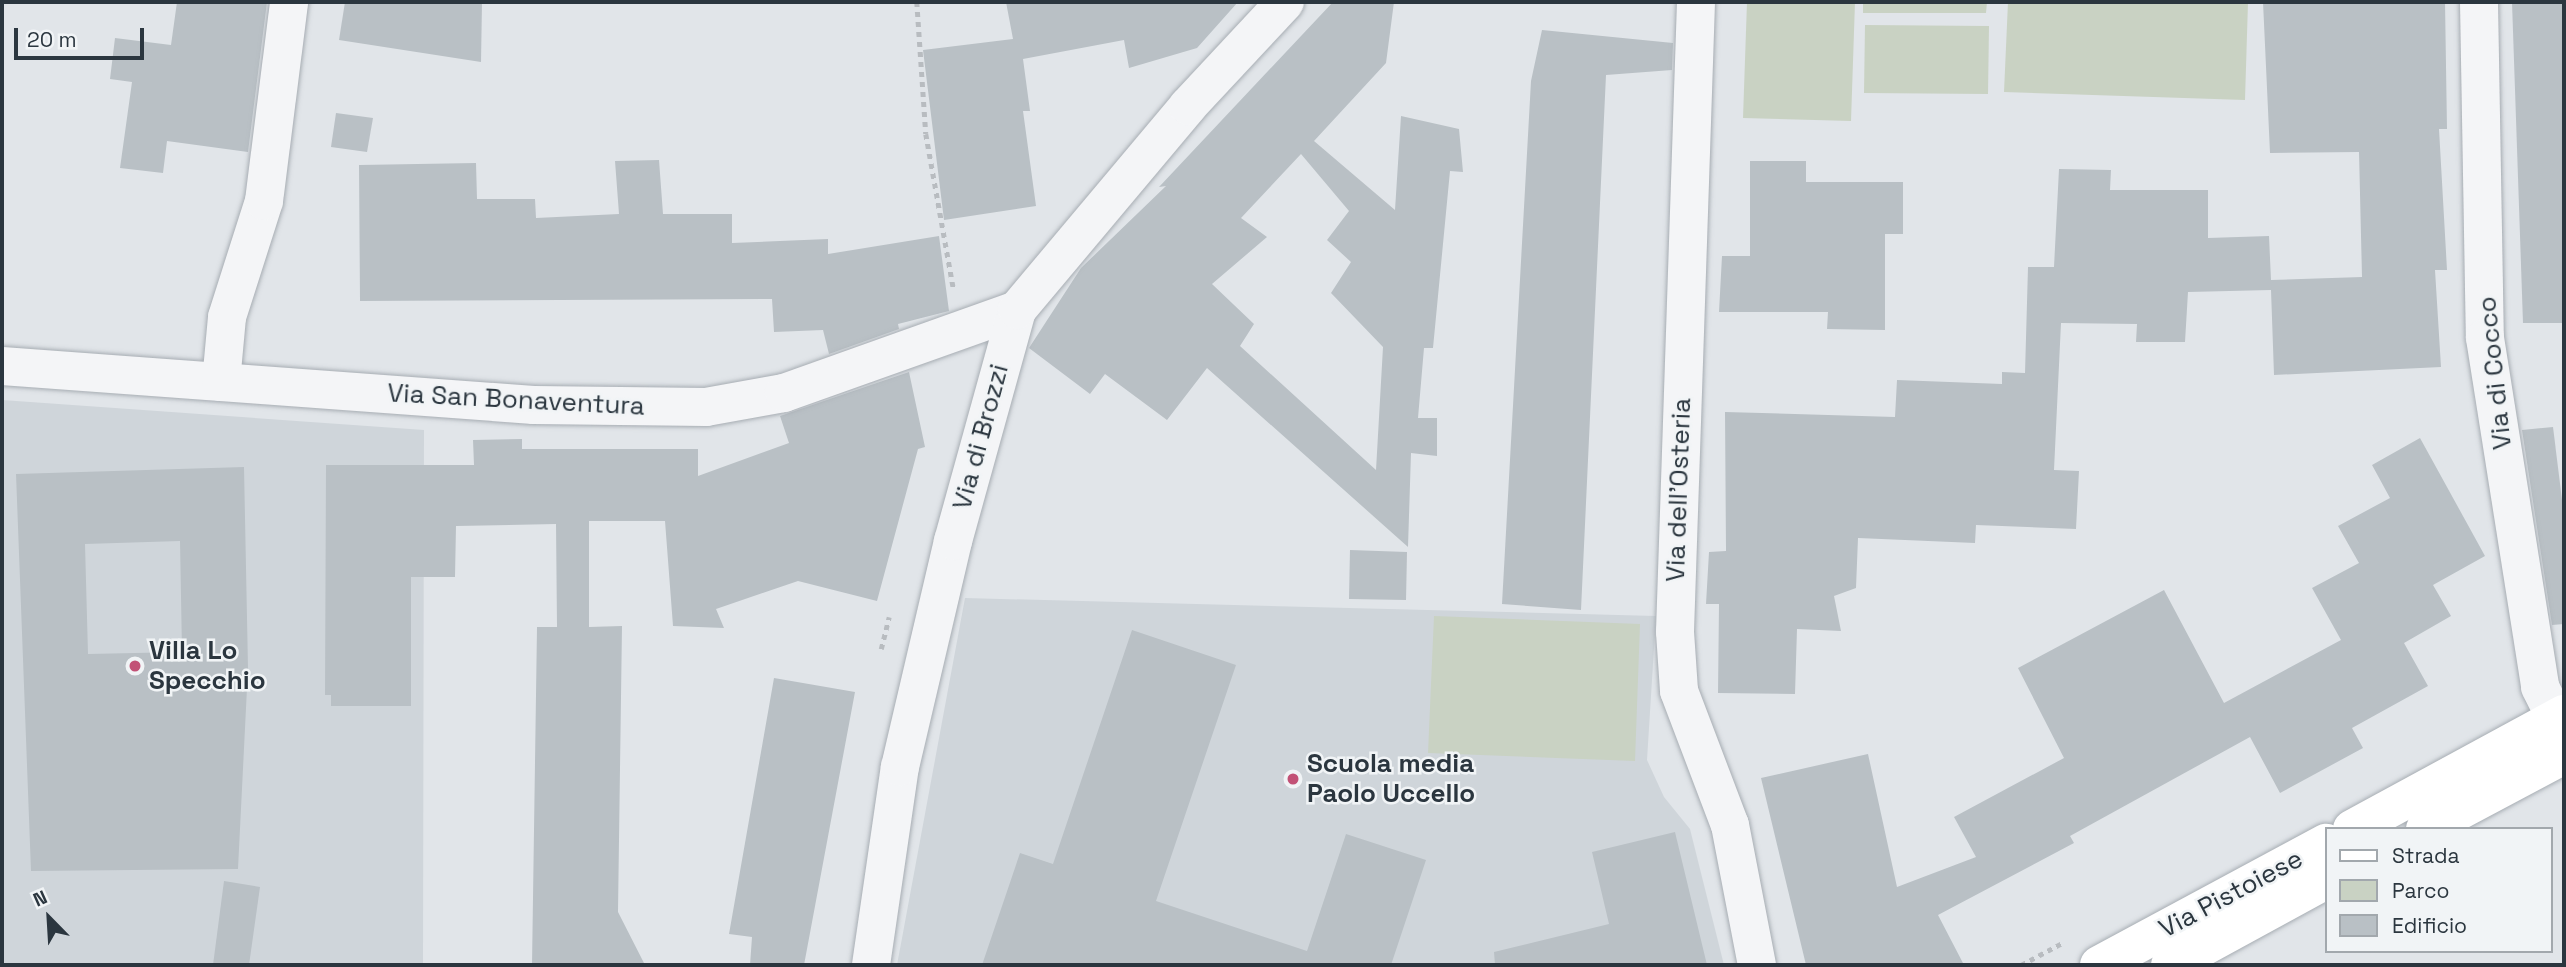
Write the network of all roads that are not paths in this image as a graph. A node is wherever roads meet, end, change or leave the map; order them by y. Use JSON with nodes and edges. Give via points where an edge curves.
{"nodes":[{"id":1,"x":289,"y":2,"type":"edge"},
{"id":2,"x":1285,"y":2,"type":"edge"},
{"id":3,"x":1696,"y":2,"type":"edge"},
{"id":4,"x":2479,"y":2,"type":"edge"},
{"id":5,"x":1017,"y":310,"type":"junction"},
{"id":6,"x":2,"y":366,"type":"edge"},
{"id":7,"x":221,"y":382,"type":"junction"},
{"id":8,"x":2562,"y":731,"type":"edge"},
{"id":9,"x":2356,"y":827,"type":"edge"},
{"id":10,"x":2428,"y":827,"type":"edge"},
{"id":11,"x":2324,"y":844,"type":"edge"},
{"id":12,"x":2324,"y":881,"type":"edge"},
{"id":13,"x":871,"y":965,"type":"edge"},
{"id":14,"x":1757,"y":965,"type":"edge"},
{"id":15,"x":2099,"y":965,"type":"edge"},
{"id":16,"x":2170,"y":965,"type":"edge"}],
"edges":[{"from":1,"to":7,"type":"street","via":[[264,201],[227,317]]},
{"from":2,"to":5,"type":"street","name":"Via di Brozzi","via":[[1188,106]]},
{"from":3,"to":14,"type":"street","name":"Via dell'Osteria","via":[[1675,632],[1679,691],[1730,825]]},
{"from":4,"to":8,"type":"street","name":"Via di Cocco","via":[[2486,338],[2540,687]]},
{"from":5,"to":7,"type":"street","name":"Via San Bonaventura","via":[[784,393],[706,407],[534,405]]},
{"from":5,"to":13,"type":"street","name":"Via di Brozzi","via":[[957,528],[901,767]]},
{"from":6,"to":7,"type":"street","name":"Via San Bonaventura"},
{"from":8,"to":9,"type":"main road"},
{"from":8,"to":10,"type":"main road"},
{"from":11,"to":15,"type":"main road","name":"Via Pistoiese"},
{"from":12,"to":16,"type":"main road","name":"Via Pistoiese"}]}
